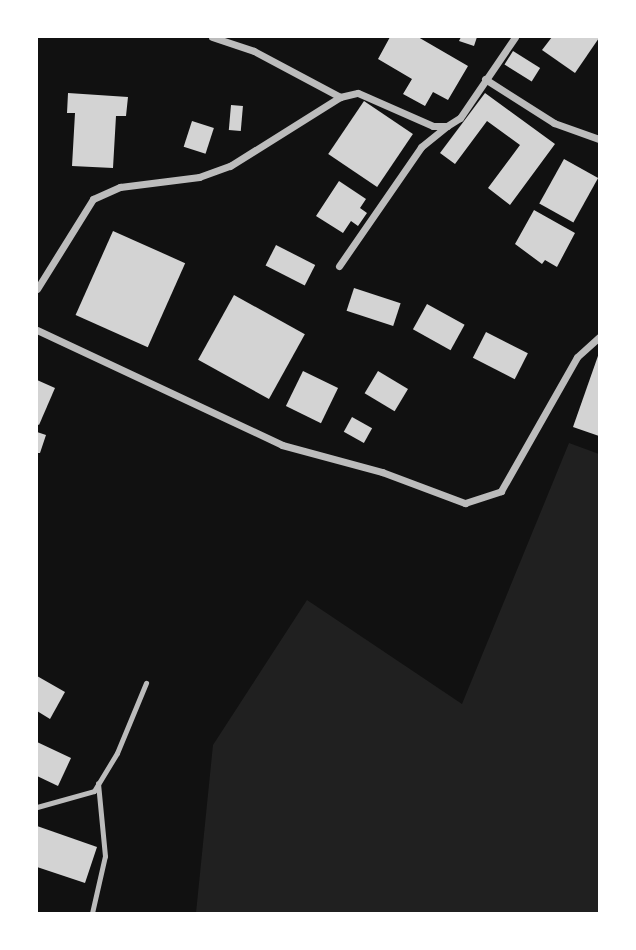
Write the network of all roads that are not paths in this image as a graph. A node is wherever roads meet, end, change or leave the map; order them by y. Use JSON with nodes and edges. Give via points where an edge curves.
{"nodes":[{"id":1,"x":212,"y":37,"type":"edge"},
{"id":2,"x":515,"y":37,"type":"edge"},
{"id":3,"x":485,"y":79,"type":"junction"},
{"id":4,"x":340,"y":97,"type":"junction"},
{"id":5,"x":447,"y":126,"type":"junction"},
{"id":6,"x":599,"y":139,"type":"edge"},
{"id":7,"x":339,"y":266,"type":"dead end"},
{"id":8,"x":37,"y":289,"type":"edge"},
{"id":9,"x":37,"y":330,"type":"edge"},
{"id":10,"x":599,"y":337,"type":"edge"},
{"id":11,"x":146,"y":683,"type":"dead end"},
{"id":12,"x":98,"y":783,"type":"junction"},
{"id":13,"x":37,"y":807,"type":"edge"},
{"id":14,"x":92,"y":913,"type":"edge"}],
"edges":[{"from":1,"to":4,"type":"street","via":[[254,51]]},
{"from":2,"to":3,"type":"street"},
{"from":3,"to":5,"type":"street","via":[[460,118]]},
{"from":3,"to":6,"type":"street","via":[[554,123]]},
{"from":4,"to":5,"type":"street","via":[[372,96],[433,126]]},
{"from":4,"to":8,"type":"street","via":[[230,166],[199,177],[120,187],[93,199]]},
{"from":5,"to":7,"type":"street","via":[[421,147]]},
{"from":9,"to":10,"type":"street","via":[[282,445],[382,472],[465,503],[501,491],[577,357]]},
{"from":11,"to":12,"type":"lane","via":[[117,753]]},
{"from":12,"to":13,"type":"lane","via":[[94,790]]},
{"from":12,"to":14,"type":"lane","via":[[105,856]]}]}
